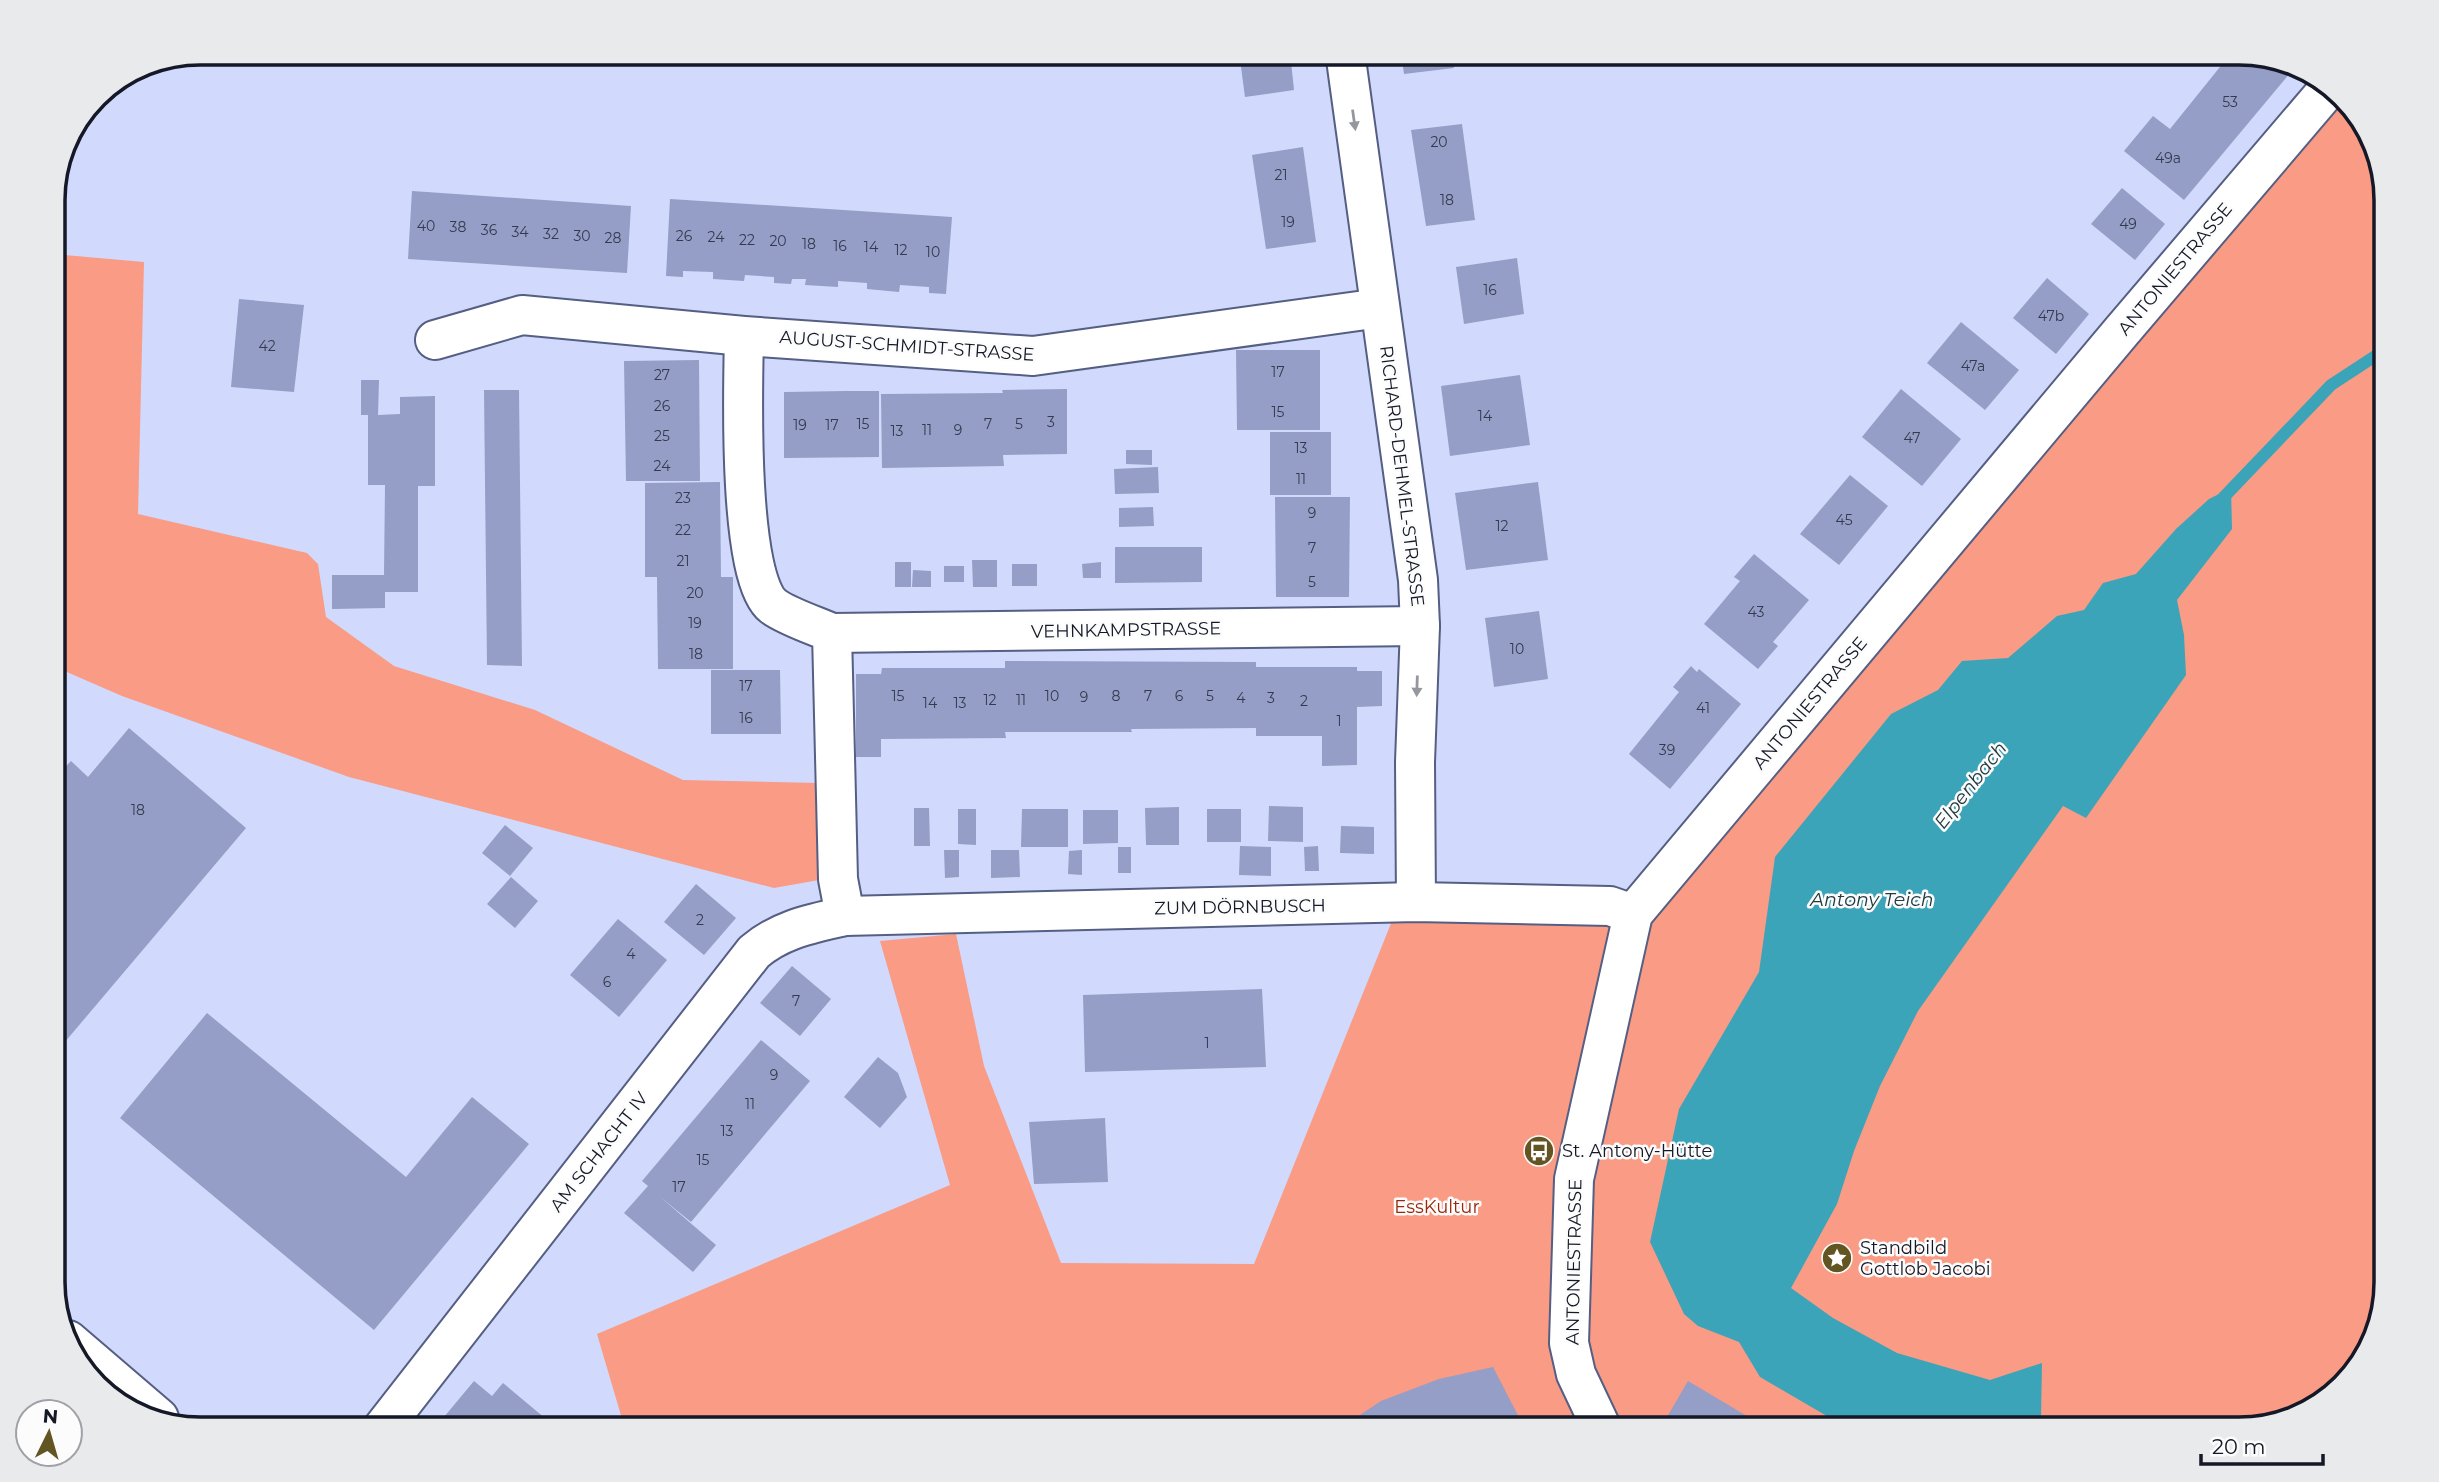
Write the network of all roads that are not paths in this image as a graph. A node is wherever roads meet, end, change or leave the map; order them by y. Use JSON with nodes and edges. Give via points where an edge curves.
{"nodes":[{"id":1,"x":1347,"y":65,"type":"edge"},
{"id":2,"x":2323,"y":95,"type":"edge"},
{"id":3,"x":1380,"y":308,"type":"junction"},
{"id":4,"x":744,"y":336,"type":"junction"},
{"id":5,"x":435,"y":340,"type":"dead end"},
{"id":6,"x":1420,"y":626,"type":"junction"},
{"id":7,"x":832,"y":633,"type":"junction"},
{"id":8,"x":1416,"y":902,"type":"junction"},
{"id":9,"x":1633,"y":914,"type":"junction"},
{"id":10,"x":845,"y":916,"type":"junction"},
{"id":11,"x":88,"y":1357,"type":"edge"},
{"id":12,"x":144,"y":1405,"type":"edge"},
{"id":13,"x":392,"y":1417,"type":"edge"},
{"id":14,"x":1596,"y":1417,"type":"edge"}],
"edges":[{"from":1,"to":3,"type":"street","name":"RICHARD-DEHMEL-STRASSE","one_way":true},
{"from":2,"to":9,"type":"street","name":"ANTONIESTRASSE"},
{"from":3,"to":4,"type":"street","name":"AUGUST-SCHMIDT-STRASSE","via":[[1033,356]]},
{"from":3,"to":6,"type":"street","name":"RICHARD-DEHMEL-STRASSE","via":[[1418,580]]},
{"from":4,"to":5,"type":"street","name":"AUGUST-SCHMIDT-STRASSE","via":[[522,316]]},
{"from":4,"to":7,"type":"street","name":"VEHNKAMPSTRASSE","via":[[742,441],[757,576],[771,605]]},
{"from":6,"to":7,"type":"street","name":"VEHNKAMPSTRASSE"},
{"from":6,"to":8,"type":"street","name":"RICHARD-DEHMEL-STRASSE","one_way":true},
{"from":7,"to":10,"type":"street","via":[[838,878]]},
{"from":8,"to":9,"type":"street","name":"ZUM DÖRNBUSCH","via":[[1610,906]]},
{"from":8,"to":10,"type":"street","name":"ZUM DÖRNBUSCH"},
{"from":9,"to":14,"type":"street","name":"ANTONIESTRASSE","via":[[1574,1179],[1569,1343],[1576,1374]]},
{"from":10,"to":13,"type":"street","name":"AM SCHACHT IV","via":[[793,928],[754,952]]},
{"from":11,"to":12,"type":"street"}]}
